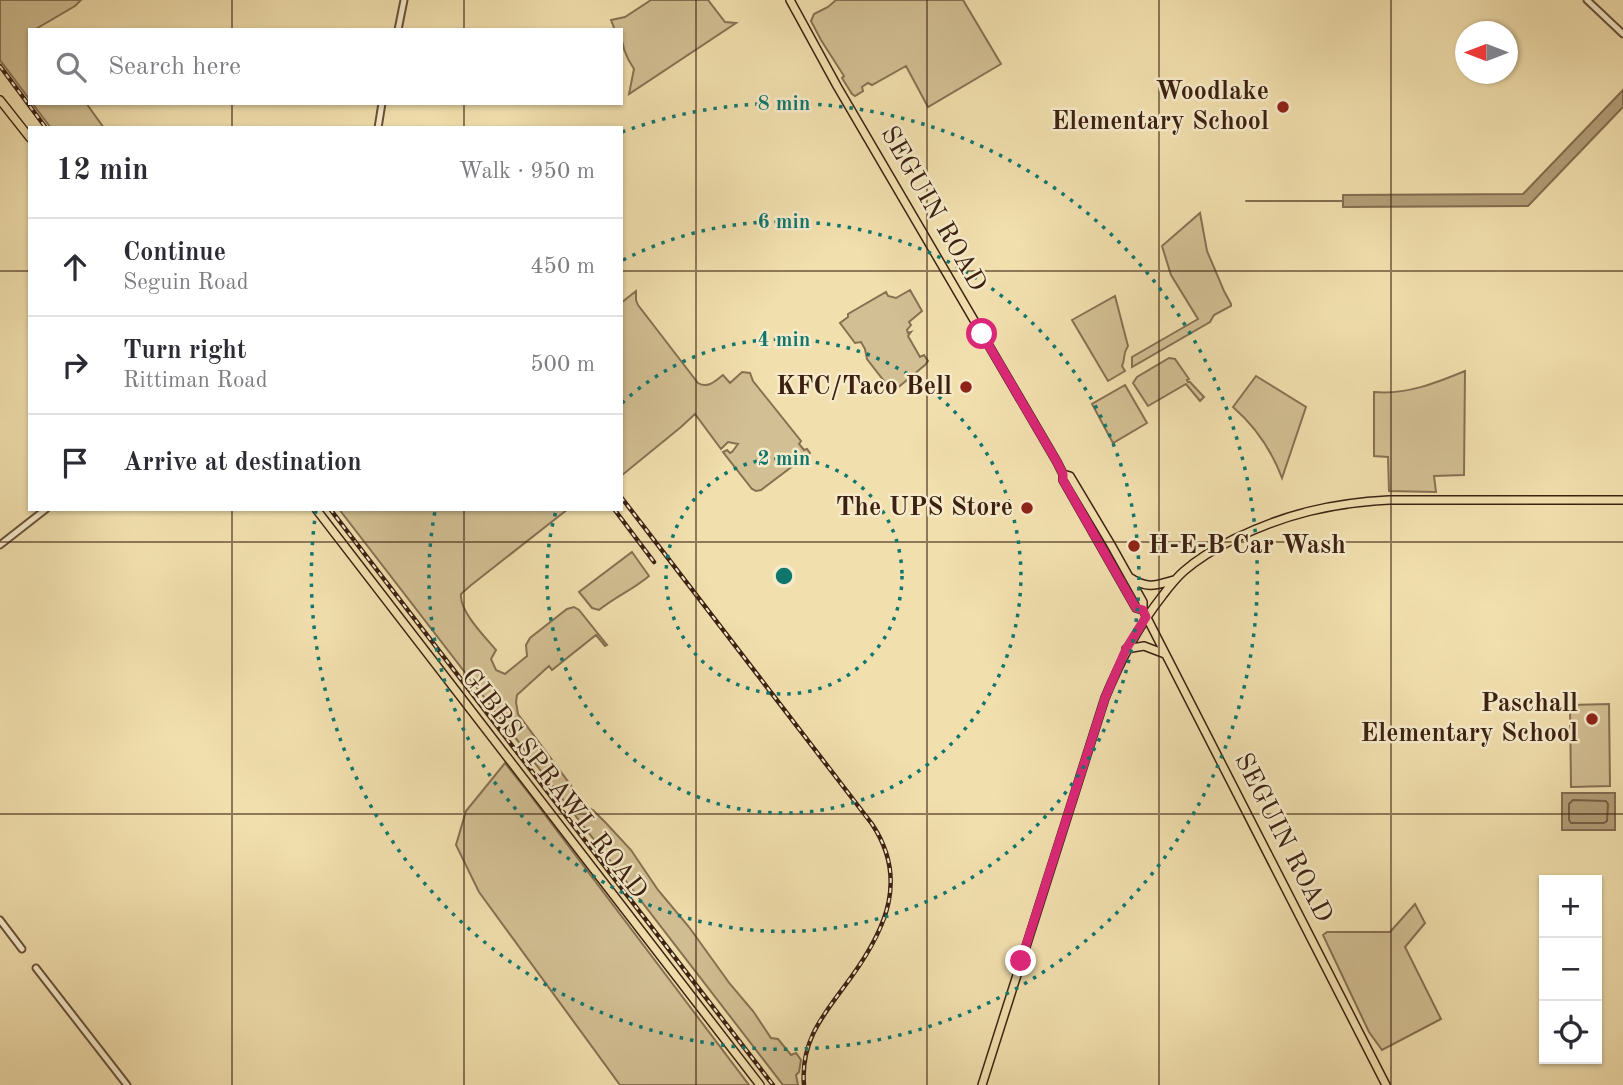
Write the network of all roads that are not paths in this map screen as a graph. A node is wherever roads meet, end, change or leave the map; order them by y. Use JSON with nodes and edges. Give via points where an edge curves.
{"nodes":[{"id":1,"x":404,"y":0,"type":"edge"},
{"id":2,"x":790,"y":0,"type":"edge"},
{"id":3,"x":1587,"y":0,"type":"edge"},
{"id":4,"x":398,"y":28,"type":"edge"},
{"id":5,"x":1623,"y":34,"type":"edge"},
{"id":6,"x":0,"y":100,"type":"edge"},
{"id":7,"x":382,"y":105,"type":"edge"},
{"id":8,"x":378,"y":126,"type":"edge"},
{"id":9,"x":28,"y":135,"type":"edge"},
{"id":10,"x":1063,"y":474,"type":"junction"},
{"id":11,"x":1623,"y":500,"type":"edge"},
{"id":12,"x":43,"y":511,"type":"edge"},
{"id":13,"x":318,"y":511,"type":"edge"},
{"id":14,"x":0,"y":545,"type":"edge"},
{"id":15,"x":1128,"y":576,"type":"junction"},
{"id":16,"x":1174,"y":580,"type":"junction"},
{"id":17,"x":1144,"y":614,"type":"junction"},
{"id":18,"x":1126,"y":649,"type":"junction"},
{"id":19,"x":1165,"y":654,"type":"junction"},
{"id":20,"x":0,"y":920,"type":"edge"},
{"id":21,"x":22,"y":949,"type":"dead end"},
{"id":22,"x":36,"y":968,"type":"dead end"},
{"id":23,"x":127,"y":1085,"type":"edge"},
{"id":24,"x":760,"y":1085,"type":"edge"},
{"id":25,"x":982,"y":1085,"type":"edge"},
{"id":26,"x":1386,"y":1085,"type":"edge"}],
"edges":[{"from":1,"to":4,"type":"street"},
{"from":2,"to":10,"type":"main road","name":"SEGUIN ROAD"},
{"from":3,"to":5,"type":"street"},
{"from":6,"to":9,"type":"main road"},
{"from":7,"to":8,"type":"street"},
{"from":10,"to":15,"type":"main road","name":"SEGUIN ROAD","via":[[1070,476]]},
{"from":10,"to":17,"type":"main road","name":"SEGUIN ROAD","via":[[1136,608]]},
{"from":11,"to":16,"type":"main road","via":[[1389,500],[1322,507],[1280,519],[1222,545]]},
{"from":12,"to":14,"type":"street"},
{"from":13,"to":24,"type":"main road","name":"GIBBS SPRAWL ROAD"},
{"from":15,"to":16,"type":"main road","via":[[1145,586]]},
{"from":15,"to":17,"type":"main road","name":"SEGUIN ROAD","via":[[1143,602]]},
{"from":16,"to":17,"type":"main road"},
{"from":17,"to":18,"type":"main road"},
{"from":17,"to":19,"type":"main road","name":"SEGUIN ROAD"},
{"from":18,"to":19,"type":"main road","via":[[1144,646]]},
{"from":18,"to":25,"type":"main road","via":[[1105,698]]},
{"from":19,"to":26,"type":"main road","name":"SEGUIN ROAD"},
{"from":20,"to":21,"type":"street"},
{"from":22,"to":23,"type":"street"}]}
